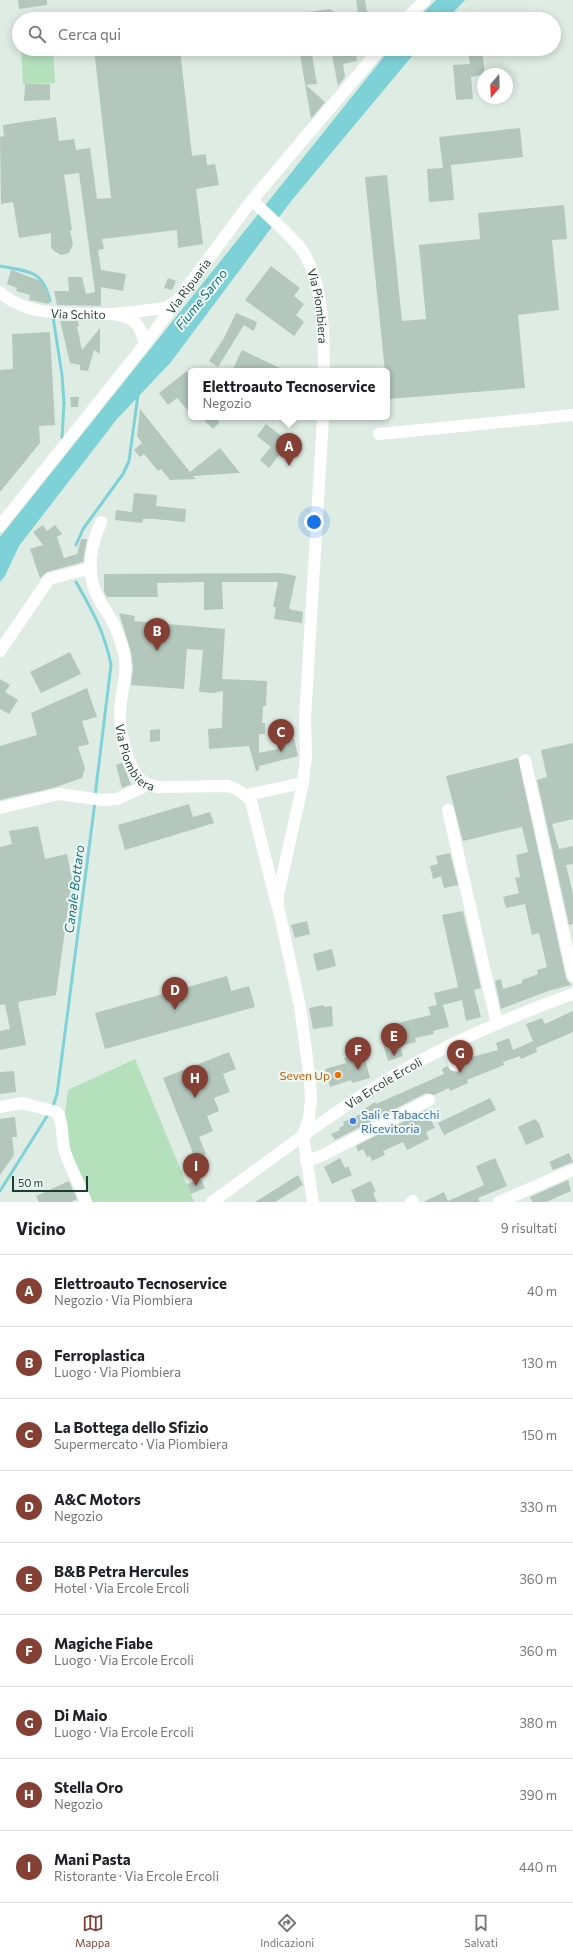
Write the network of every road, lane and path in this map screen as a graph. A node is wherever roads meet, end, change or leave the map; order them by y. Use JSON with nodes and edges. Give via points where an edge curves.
{"nodes":[{"id":1,"x":425,"y":0,"type":"edge"},
{"id":2,"x":413,"y":12,"type":"edge"},
{"id":3,"x":374,"y":56,"type":"edge"},
{"id":4,"x":252,"y":200,"type":"junction"},
{"id":5,"x":0,"y":292,"type":"edge"},
{"id":6,"x":178,"y":300,"type":"junction"},
{"id":7,"x":114,"y":314,"type":"junction"},
{"id":8,"x":146,"y":344,"type":"junction"},
{"id":9,"x":324,"y":368,"type":"edge"},
{"id":10,"x":573,"y":415,"type":"edge"},
{"id":11,"x":323,"y":420,"type":"edge"},
{"id":12,"x":379,"y":434,"type":"dead end"},
{"id":13,"x":101,"y":522,"type":"dead end"},
{"id":14,"x":0,"y":526,"type":"edge"},
{"id":15,"x":90,"y":568,"type":"junction"},
{"id":16,"x":0,"y":651,"type":"edge"},
{"id":17,"x":525,"y":760,"type":"dead end"},
{"id":18,"x":303,"y":783,"type":"junction"},
{"id":19,"x":147,"y":784,"type":"junction"},
{"id":20,"x":246,"y":795,"type":"junction"},
{"id":21,"x":0,"y":808,"type":"edge"},
{"id":22,"x":448,"y":810,"type":"dead end"},
{"id":23,"x":278,"y":906,"type":"junction"},
{"id":24,"x":573,"y":976,"type":"edge"},
{"id":25,"x":573,"y":994,"type":"edge"},
{"id":26,"x":497,"y":1024,"type":"junction"},
{"id":27,"x":448,"y":1047,"type":"junction"},
{"id":28,"x":455,"y":1065,"type":"dead end"},
{"id":29,"x":429,"y":1100,"type":"dead end"},
{"id":30,"x":0,"y":1107,"type":"edge"},
{"id":31,"x":303,"y":1135,"type":"junction"},
{"id":32,"x":306,"y":1162,"type":"junction"},
{"id":33,"x":573,"y":1170,"type":"edge"},
{"id":34,"x":86,"y":1202,"type":"edge"},
{"id":35,"x":212,"y":1202,"type":"edge"},
{"id":36,"x":313,"y":1202,"type":"edge"},
{"id":37,"x":499,"y":1202,"type":"edge"}],
"edges":[{"from":1,"to":2,"type":"street"},
{"from":3,"to":4,"type":"street","name":"Via Ripuaria"},
{"from":4,"to":6,"type":"street","name":"Via Ripuaria"},
{"from":4,"to":9,"type":"street","name":"Via Piombiera","via":[[299,245],[310,265],[321,308]]},
{"from":5,"to":7,"type":"street","name":"Via Schito","via":[[9,301],[21,307],[40,311]]},
{"from":6,"to":7,"type":"street","via":[[166,308]]},
{"from":6,"to":8,"type":"street","name":"Via Ripuaria"},
{"from":7,"to":8,"type":"street","name":"Via Schito","via":[[136,322]]},
{"from":8,"to":14,"type":"street","name":"Via Ripuaria"},
{"from":10,"to":12,"type":"street"},
{"from":11,"to":18,"type":"street","via":[[305,719],[306,766]]},
{"from":13,"to":15,"type":"street","name":"Via Piombiera","via":[[95,536]]},
{"from":15,"to":16,"type":"street","via":[[49,580]]},
{"from":15,"to":19,"type":"street","name":"Via Piombiera","via":[[92,583],[99,601],[111,618],[124,654],[119,724],[133,770]]},
{"from":17,"to":24,"type":"street"},
{"from":18,"to":20,"type":"street"},
{"from":18,"to":23,"type":"street","via":[[278,895]]},
{"from":19,"to":20,"type":"street","name":"Via Piombiera","via":[[156,787],[228,786]]},
{"from":19,"to":21,"type":"street","via":[[117,799],[102,800],[59,794]]},
{"from":20,"to":23,"type":"street","via":[[251,801]]},
{"from":22,"to":26,"type":"street"},
{"from":23,"to":31,"type":"street","via":[[300,1007],[310,1080],[309,1118]]},
{"from":25,"to":26,"type":"street","name":"Via Ercole Ercoli"},
{"from":26,"to":27,"type":"street","name":"Via Ercole Ercoli"},
{"from":27,"to":28,"type":"street"},
{"from":27,"to":31,"type":"street","name":"Via Ercole Ercoli","via":[[370,1089]]},
{"from":29,"to":32,"type":"street"},
{"from":30,"to":34,"type":"street","via":[[22,1103],[57,1112],[61,1119],[65,1152]]},
{"from":31,"to":32,"type":"street"},
{"from":31,"to":35,"type":"street","name":"Via Ercole Ercoli"},
{"from":32,"to":36,"type":"street"},
{"from":33,"to":37,"type":"street"}]}
